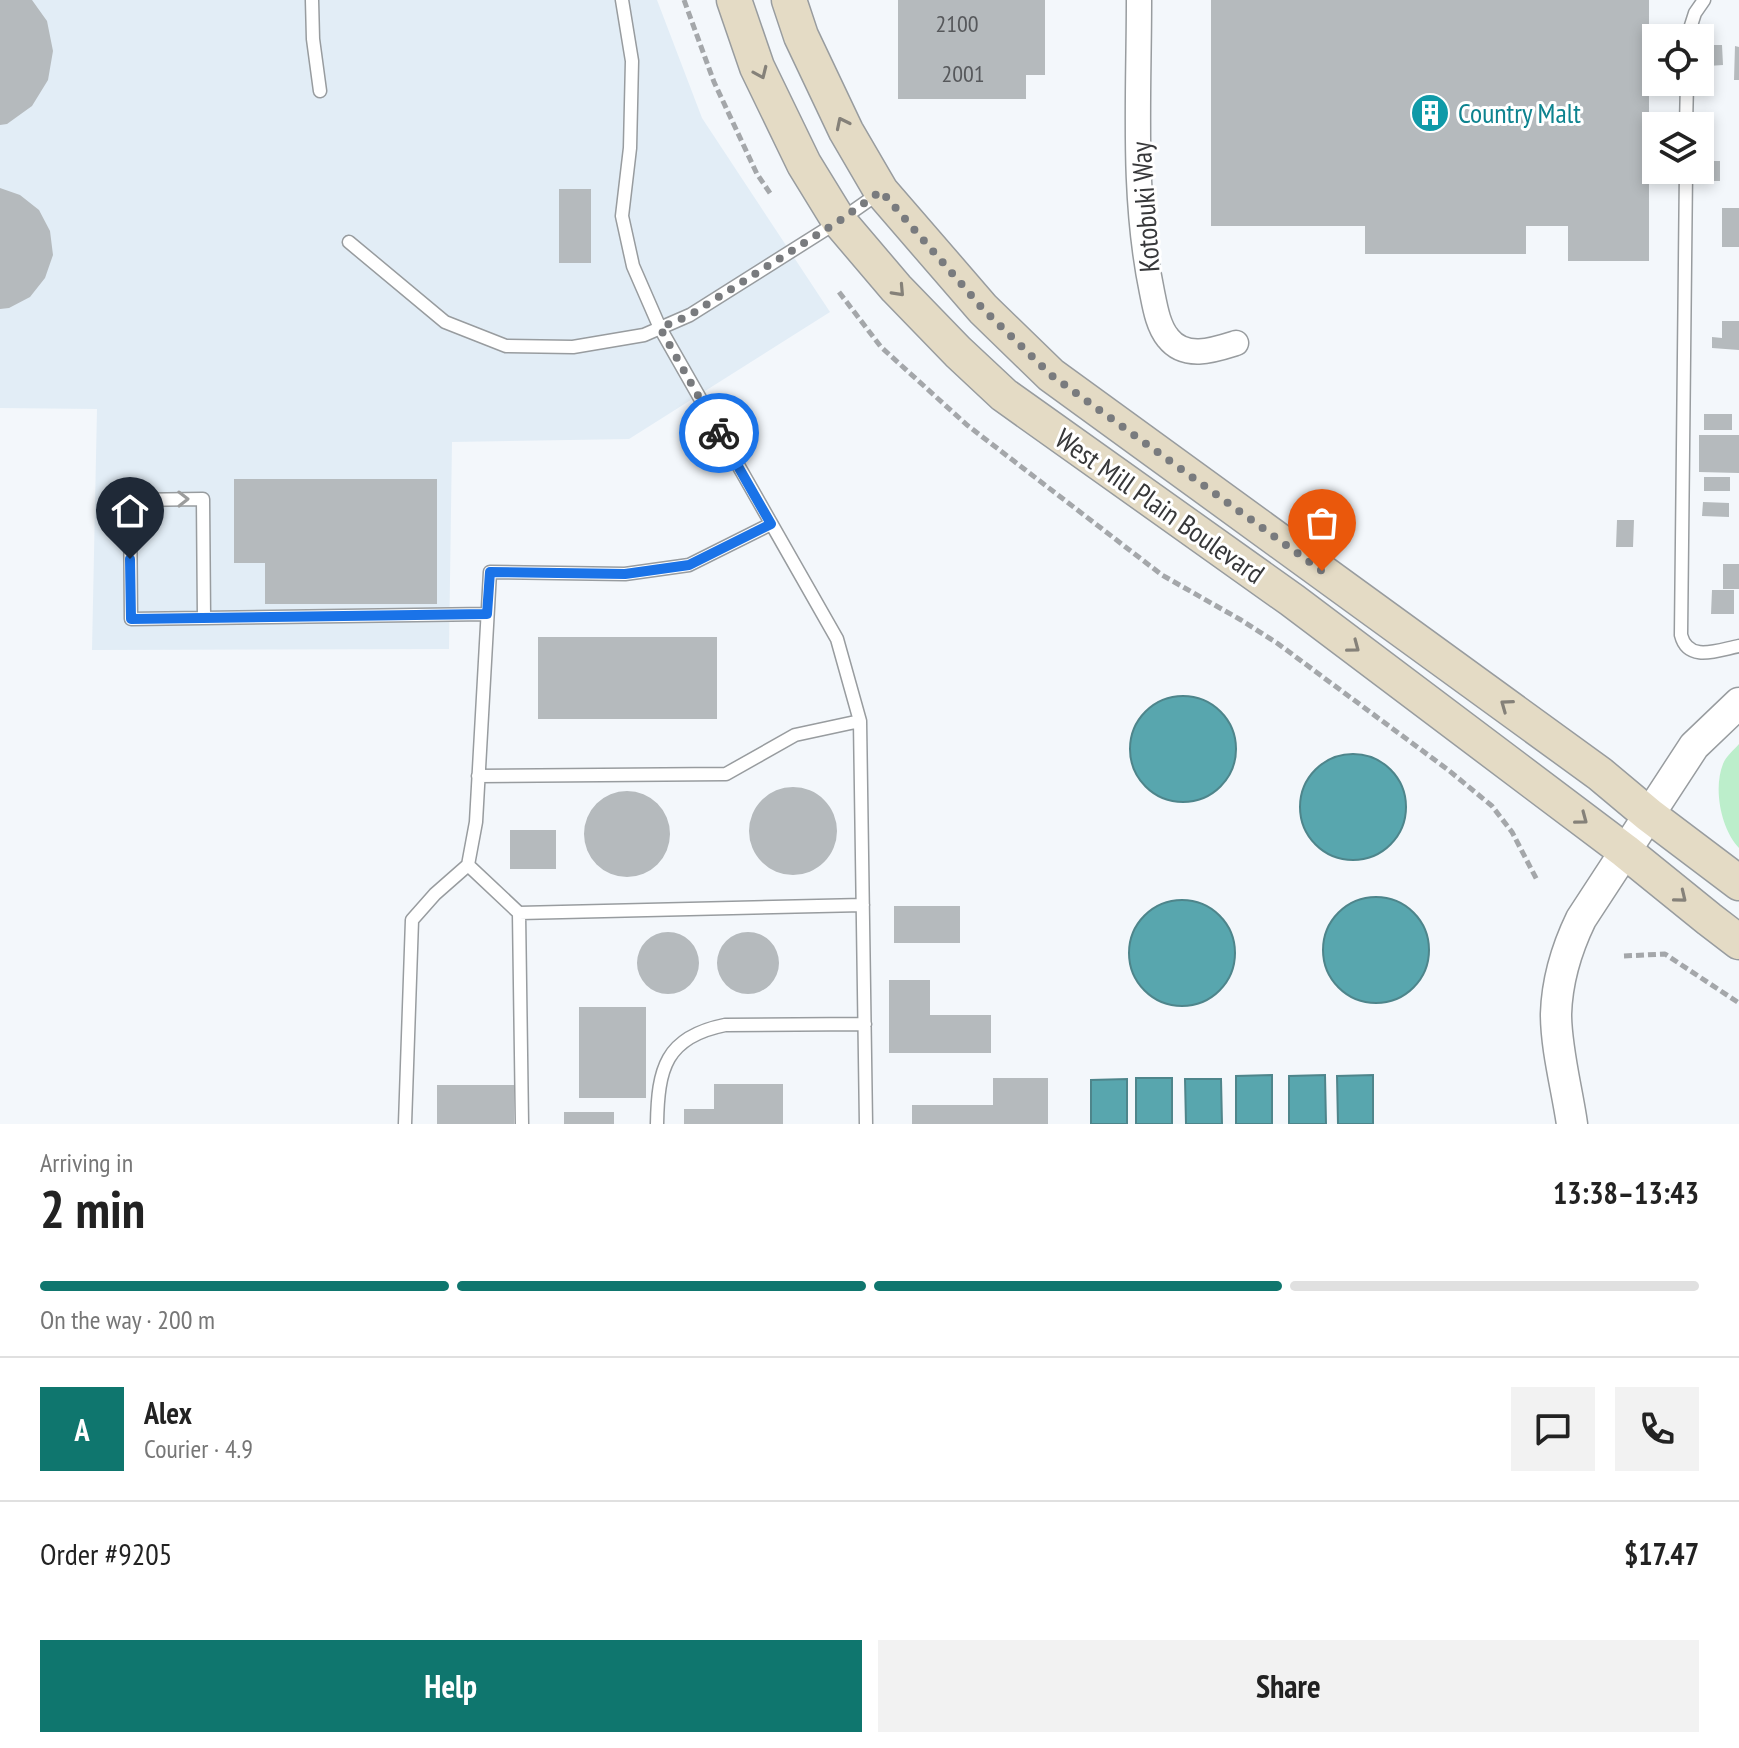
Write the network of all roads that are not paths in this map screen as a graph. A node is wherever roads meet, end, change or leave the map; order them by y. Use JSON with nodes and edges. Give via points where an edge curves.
{"nodes":[{"id":1,"x":312,"y":0,"type":"edge"},
{"id":2,"x":622,"y":0,"type":"edge"},
{"id":3,"x":734,"y":0,"type":"edge"},
{"id":4,"x":789,"y":0,"type":"edge"},
{"id":5,"x":1139,"y":0,"type":"edge"},
{"id":6,"x":1704,"y":0,"type":"edge"},
{"id":7,"x":1691,"y":24,"type":"edge"},
{"id":8,"x":320,"y":91,"type":"dead end"},
{"id":9,"x":1686,"y":184,"type":"edge"},
{"id":10,"x":881,"y":191,"type":"junction"},
{"id":11,"x":839,"y":221,"type":"junction"},
{"id":12,"x":349,"y":242,"type":"dead end"},
{"id":13,"x":660,"y":328,"type":"junction"},
{"id":14,"x":1236,"y":343,"type":"dead end"},
{"id":15,"x":771,"y":524,"type":"junction"},
{"id":16,"x":487,"y":614,"type":"junction"},
{"id":17,"x":204,"y":618,"type":"junction"},
{"id":18,"x":1739,"y":646,"type":"edge"},
{"id":19,"x":1739,"y":703,"type":"edge"},
{"id":20,"x":860,"y":721,"type":"junction"},
{"id":21,"x":478,"y":776,"type":"junction"},
{"id":22,"x":1649,"y":815,"type":"junction"},
{"id":23,"x":1625,"y":851,"type":"junction"},
{"id":24,"x":468,"y":865,"type":"junction"},
{"id":25,"x":1739,"y":883,"type":"edge"},
{"id":26,"x":863,"y":905,"type":"junction"},
{"id":27,"x":519,"y":913,"type":"junction"},
{"id":28,"x":1739,"y":942,"type":"edge"},
{"id":29,"x":865,"y":1024,"type":"junction"},
{"id":30,"x":405,"y":1124,"type":"edge"},
{"id":31,"x":522,"y":1124,"type":"edge"},
{"id":32,"x":657,"y":1124,"type":"edge"},
{"id":33,"x":866,"y":1124,"type":"edge"},
{"id":34,"x":1572,"y":1124,"type":"edge"}],
"edges":[{"from":1,"to":8,"type":"lane"},
{"from":2,"to":13,"type":"lane","via":[[632,61],[622,216],[633,266]]},
{"from":3,"to":11,"type":"main road","name":"West Mill Plain Boulevard","one_way":true,"via":[[757,67],[804,164]]},
{"from":10,"to":4,"type":"main road","name":"West Mill Plain Boulevard","one_way":true,"via":[[846,131]]},
{"from":5,"to":14,"type":"street","name":"Kotobuki Way","via":[[1139,191],[1155,307],[1168,339],[1183,349],[1213,350]]},
{"from":6,"to":7,"type":"lane"},
{"from":9,"to":18,"type":"lane","via":[[1681,635],[1689,650],[1700,653]]},
{"from":10,"to":11,"type":"lane"},
{"from":22,"to":10,"type":"main road","name":"West Mill Plain Boulevard","one_way":true,"via":[[1051,375],[983,309]]},
{"from":11,"to":13,"type":"lane","via":[[690,315]]},
{"from":11,"to":23,"type":"main road","name":"West Mill Plain Boulevard","one_way":true,"via":[[896,288],[1004,395],[1292,600]]},
{"from":12,"to":13,"type":"lane","via":[[445,322],[506,346],[573,347]]},
{"from":13,"to":15,"type":"lane"},
{"from":15,"to":16,"type":"lane","via":[[689,565],[625,574],[490,572]]},
{"from":15,"to":20,"type":"lane","via":[[837,639]]},
{"from":16,"to":17,"type":"lane"},
{"from":16,"to":21,"type":"lane"},
{"from":17,"to":17,"type":"lane","one_way":true,"via":[[131,619],[130,500],[203,499]]},
{"from":19,"to":22,"type":"street","via":[[1694,746]]},
{"from":20,"to":21,"type":"lane","via":[[795,735],[726,774]]},
{"from":20,"to":26,"type":"lane"},
{"from":21,"to":24,"type":"lane"},
{"from":22,"to":23,"type":"street"},
{"from":22,"to":25,"type":"main road","name":"West Mill Plain Boulevard"},
{"from":23,"to":28,"type":"main road","name":"West Mill Plain Boulevard","one_way":true},
{"from":23,"to":34,"type":"street","via":[[1568,945],[1560,984],[1556,1015]]},
{"from":24,"to":27,"type":"lane"},
{"from":24,"to":30,"type":"lane","via":[[412,920]]},
{"from":26,"to":27,"type":"lane"},
{"from":26,"to":29,"type":"lane"},
{"from":27,"to":31,"type":"lane"},
{"from":29,"to":32,"type":"lane","via":[[705,1029],[687,1038],[662,1071]]},
{"from":29,"to":33,"type":"lane"}]}
